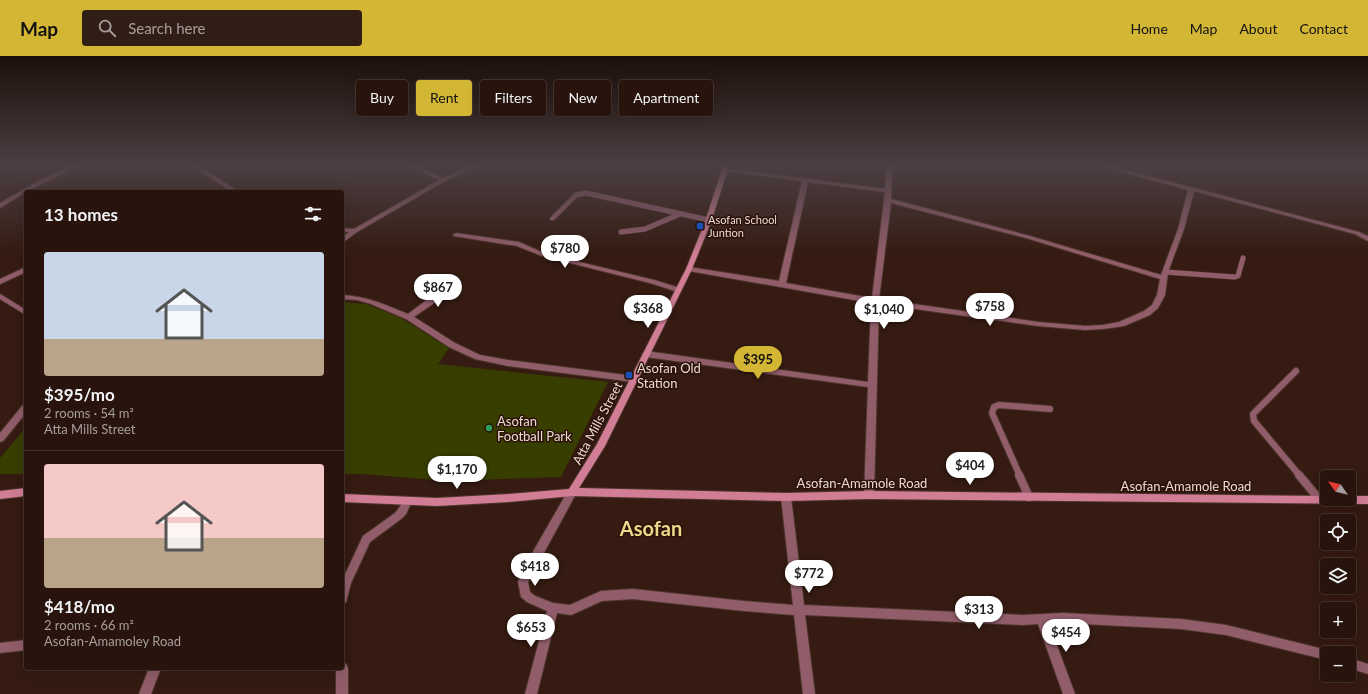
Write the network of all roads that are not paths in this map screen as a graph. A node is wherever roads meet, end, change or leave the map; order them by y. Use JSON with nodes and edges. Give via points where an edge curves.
{"nodes":[{"id":1,"x":17,"y":196,"type":"edge"},
{"id":2,"x":416,"y":196,"type":"edge"},
{"id":3,"x":575,"y":196,"type":"edge"},
{"id":4,"x":600,"y":196,"type":"edge"},
{"id":5,"x":717,"y":196,"type":"edge"},
{"id":6,"x":802,"y":196,"type":"edge"},
{"id":7,"x":888,"y":196,"type":"edge"},
{"id":8,"x":1190,"y":196,"type":"edge"},
{"id":9,"x":1213,"y":196,"type":"edge"},
{"id":10,"x":888,"y":200,"type":"junction"},
{"id":11,"x":0,"y":206,"type":"edge"},
{"id":12,"x":680,"y":214,"type":"junction"},
{"id":13,"x":552,"y":219,"type":"dead end"},
{"id":14,"x":709,"y":220,"type":"junction"},
{"id":15,"x":344,"y":230,"type":"edge"},
{"id":16,"x":355,"y":231,"type":"junction"},
{"id":17,"x":621,"y":232,"type":"dead end"},
{"id":18,"x":1357,"y":233,"type":"junction"},
{"id":19,"x":1368,"y":234,"type":"edge"},
{"id":20,"x":456,"y":235,"type":"dead end"},
{"id":21,"x":344,"y":239,"type":"edge"},
{"id":22,"x":1368,"y":239,"type":"edge"},
{"id":23,"x":1243,"y":258,"type":"dead end"},
{"id":24,"x":689,"y":269,"type":"junction"},
{"id":25,"x":24,"y":270,"type":"edge"},
{"id":26,"x":1165,"y":275,"type":"junction"},
{"id":27,"x":0,"y":282,"type":"edge"},
{"id":28,"x":452,"y":282,"type":"dead end"},
{"id":29,"x":782,"y":284,"type":"junction"},
{"id":30,"x":678,"y":290,"type":"junction"},
{"id":31,"x":344,"y":297,"type":"edge"},
{"id":32,"x":3,"y":298,"type":"edge"},
{"id":33,"x":875,"y":301,"type":"junction"},
{"id":34,"x":0,"y":305,"type":"edge"},
{"id":35,"x":24,"y":312,"type":"edge"},
{"id":36,"x":409,"y":317,"type":"junction"},
{"id":37,"x":646,"y":354,"type":"junction"},
{"id":38,"x":1296,"y":371,"type":"dead end"},
{"id":39,"x":634,"y":379,"type":"junction"},
{"id":40,"x":872,"y":385,"type":"junction"},
{"id":41,"x":24,"y":409,"type":"edge"},
{"id":42,"x":1050,"y":409,"type":"dead end"},
{"id":43,"x":0,"y":439,"type":"edge"},
{"id":44,"x":24,"y":492,"type":"edge"},
{"id":45,"x":572,"y":492,"type":"junction"},
{"id":46,"x":0,"y":495,"type":"edge"},
{"id":47,"x":869,"y":495,"type":"junction"},
{"id":48,"x":786,"y":497,"type":"junction"},
{"id":49,"x":1029,"y":497,"type":"junction"},
{"id":50,"x":344,"y":498,"type":"edge"},
{"id":51,"x":1319,"y":500,"type":"junction"},
{"id":52,"x":1368,"y":500,"type":"edge"},
{"id":53,"x":408,"y":501,"type":"junction"},
{"id":54,"x":344,"y":592,"type":"edge"},
{"id":55,"x":553,"y":608,"type":"junction"},
{"id":56,"x":799,"y":610,"type":"junction"},
{"id":57,"x":1042,"y":619,"type":"junction"},
{"id":58,"x":24,"y":645,"type":"edge"},
{"id":59,"x":0,"y":648,"type":"edge"},
{"id":60,"x":1320,"y":653,"type":"edge"},
{"id":61,"x":1356,"y":666,"type":"edge"},
{"id":62,"x":154,"y":670,"type":"edge"},
{"id":63,"x":342,"y":670,"type":"edge"},
{"id":64,"x":1368,"y":670,"type":"edge"},
{"id":65,"x":145,"y":694,"type":"edge"},
{"id":66,"x":342,"y":694,"type":"edge"},
{"id":67,"x":531,"y":694,"type":"edge"},
{"id":68,"x":809,"y":694,"type":"edge"},
{"id":69,"x":1069,"y":694,"type":"edge"}],
"edges":[{"from":1,"to":11,"type":"street"},
{"from":2,"to":16,"type":"street"},
{"from":3,"to":13,"type":"street"},
{"from":4,"to":12,"type":"lane"},
{"from":5,"to":14,"type":"street","name":"Atta Mills Street"},
{"from":6,"to":29,"type":"street"},
{"from":7,"to":10,"type":"street"},
{"from":8,"to":26,"type":"street"},
{"from":9,"to":18,"type":"street"},
{"from":10,"to":26,"type":"street"},
{"from":10,"to":33,"type":"street"},
{"from":12,"to":14,"type":"lane"},
{"from":12,"to":17,"type":"lane","via":[[648,229]]},
{"from":14,"to":24,"type":"street","name":"Atta Mills Street"},
{"from":15,"to":16,"type":"street"},
{"from":16,"to":21,"type":"street"},
{"from":18,"to":19,"type":"street"},
{"from":18,"to":22,"type":"street"},
{"from":20,"to":30,"type":"street","via":[[519,244],[544,255],[652,281]]},
{"from":23,"to":26,"type":"lane","via":[[1236,277]]},
{"from":24,"to":29,"type":"street"},
{"from":24,"to":30,"type":"street","name":"Atta Mills Street"},
{"from":25,"to":27,"type":"street"},
{"from":26,"to":33,"type":"street","via":[[1161,295],[1155,306],[1147,313],[1121,324],[1103,327],[1038,324]]},
{"from":28,"to":36,"type":"street"},
{"from":29,"to":33,"type":"street"},
{"from":30,"to":37,"type":"street","name":"Atta Mills Street"},
{"from":31,"to":36,"type":"street","via":[[372,302]]},
{"from":32,"to":34,"type":"street"},
{"from":32,"to":35,"type":"street"},
{"from":33,"to":40,"type":"street"},
{"from":36,"to":39,"type":"street","via":[[452,345],[478,357]]},
{"from":37,"to":39,"type":"street","name":"Atta Mills Street"},
{"from":37,"to":40,"type":"street"},
{"from":38,"to":51,"type":"lane","via":[[1253,414],[1254,421]]},
{"from":39,"to":45,"type":"street","name":"Atta Mills Street","via":[[602,446]]},
{"from":40,"to":47,"type":"street"},
{"from":41,"to":43,"type":"street"},
{"from":42,"to":49,"type":"lane","via":[[999,405],[994,407],[992,413]]},
{"from":44,"to":46,"type":"street"},
{"from":45,"to":48,"type":"street","name":"Asofan-Amamole Road"},
{"from":45,"to":53,"type":"street","name":"Asofan-Amamole Road","via":[[445,502]]},
{"from":45,"to":55,"type":"street","via":[[523,582],[525,594]]},
{"from":47,"to":48,"type":"street","name":"Asofan-Amamole Road"},
{"from":47,"to":49,"type":"street","name":"Asofan-Amamole Road"},
{"from":48,"to":56,"type":"street"},
{"from":49,"to":51,"type":"street","name":"Asofan-Amamole Road"},
{"from":50,"to":53,"type":"street","name":"Asofan-Amamole Road"},
{"from":51,"to":52,"type":"street","name":"Asofan-Amamole Road"},
{"from":53,"to":54,"type":"street","via":[[402,512],[366,539]]},
{"from":55,"to":56,"type":"street","via":[[571,610],[601,596],[633,594]]},
{"from":55,"to":67,"type":"street"},
{"from":56,"to":57,"type":"street"},
{"from":56,"to":68,"type":"street"},
{"from":57,"to":60,"type":"street","via":[[1097,619],[1188,625],[1226,630]]},
{"from":57,"to":69,"type":"street"},
{"from":58,"to":59,"type":"street"},
{"from":61,"to":64,"type":"street"},
{"from":62,"to":65,"type":"street"},
{"from":63,"to":66,"type":"street"}]}
